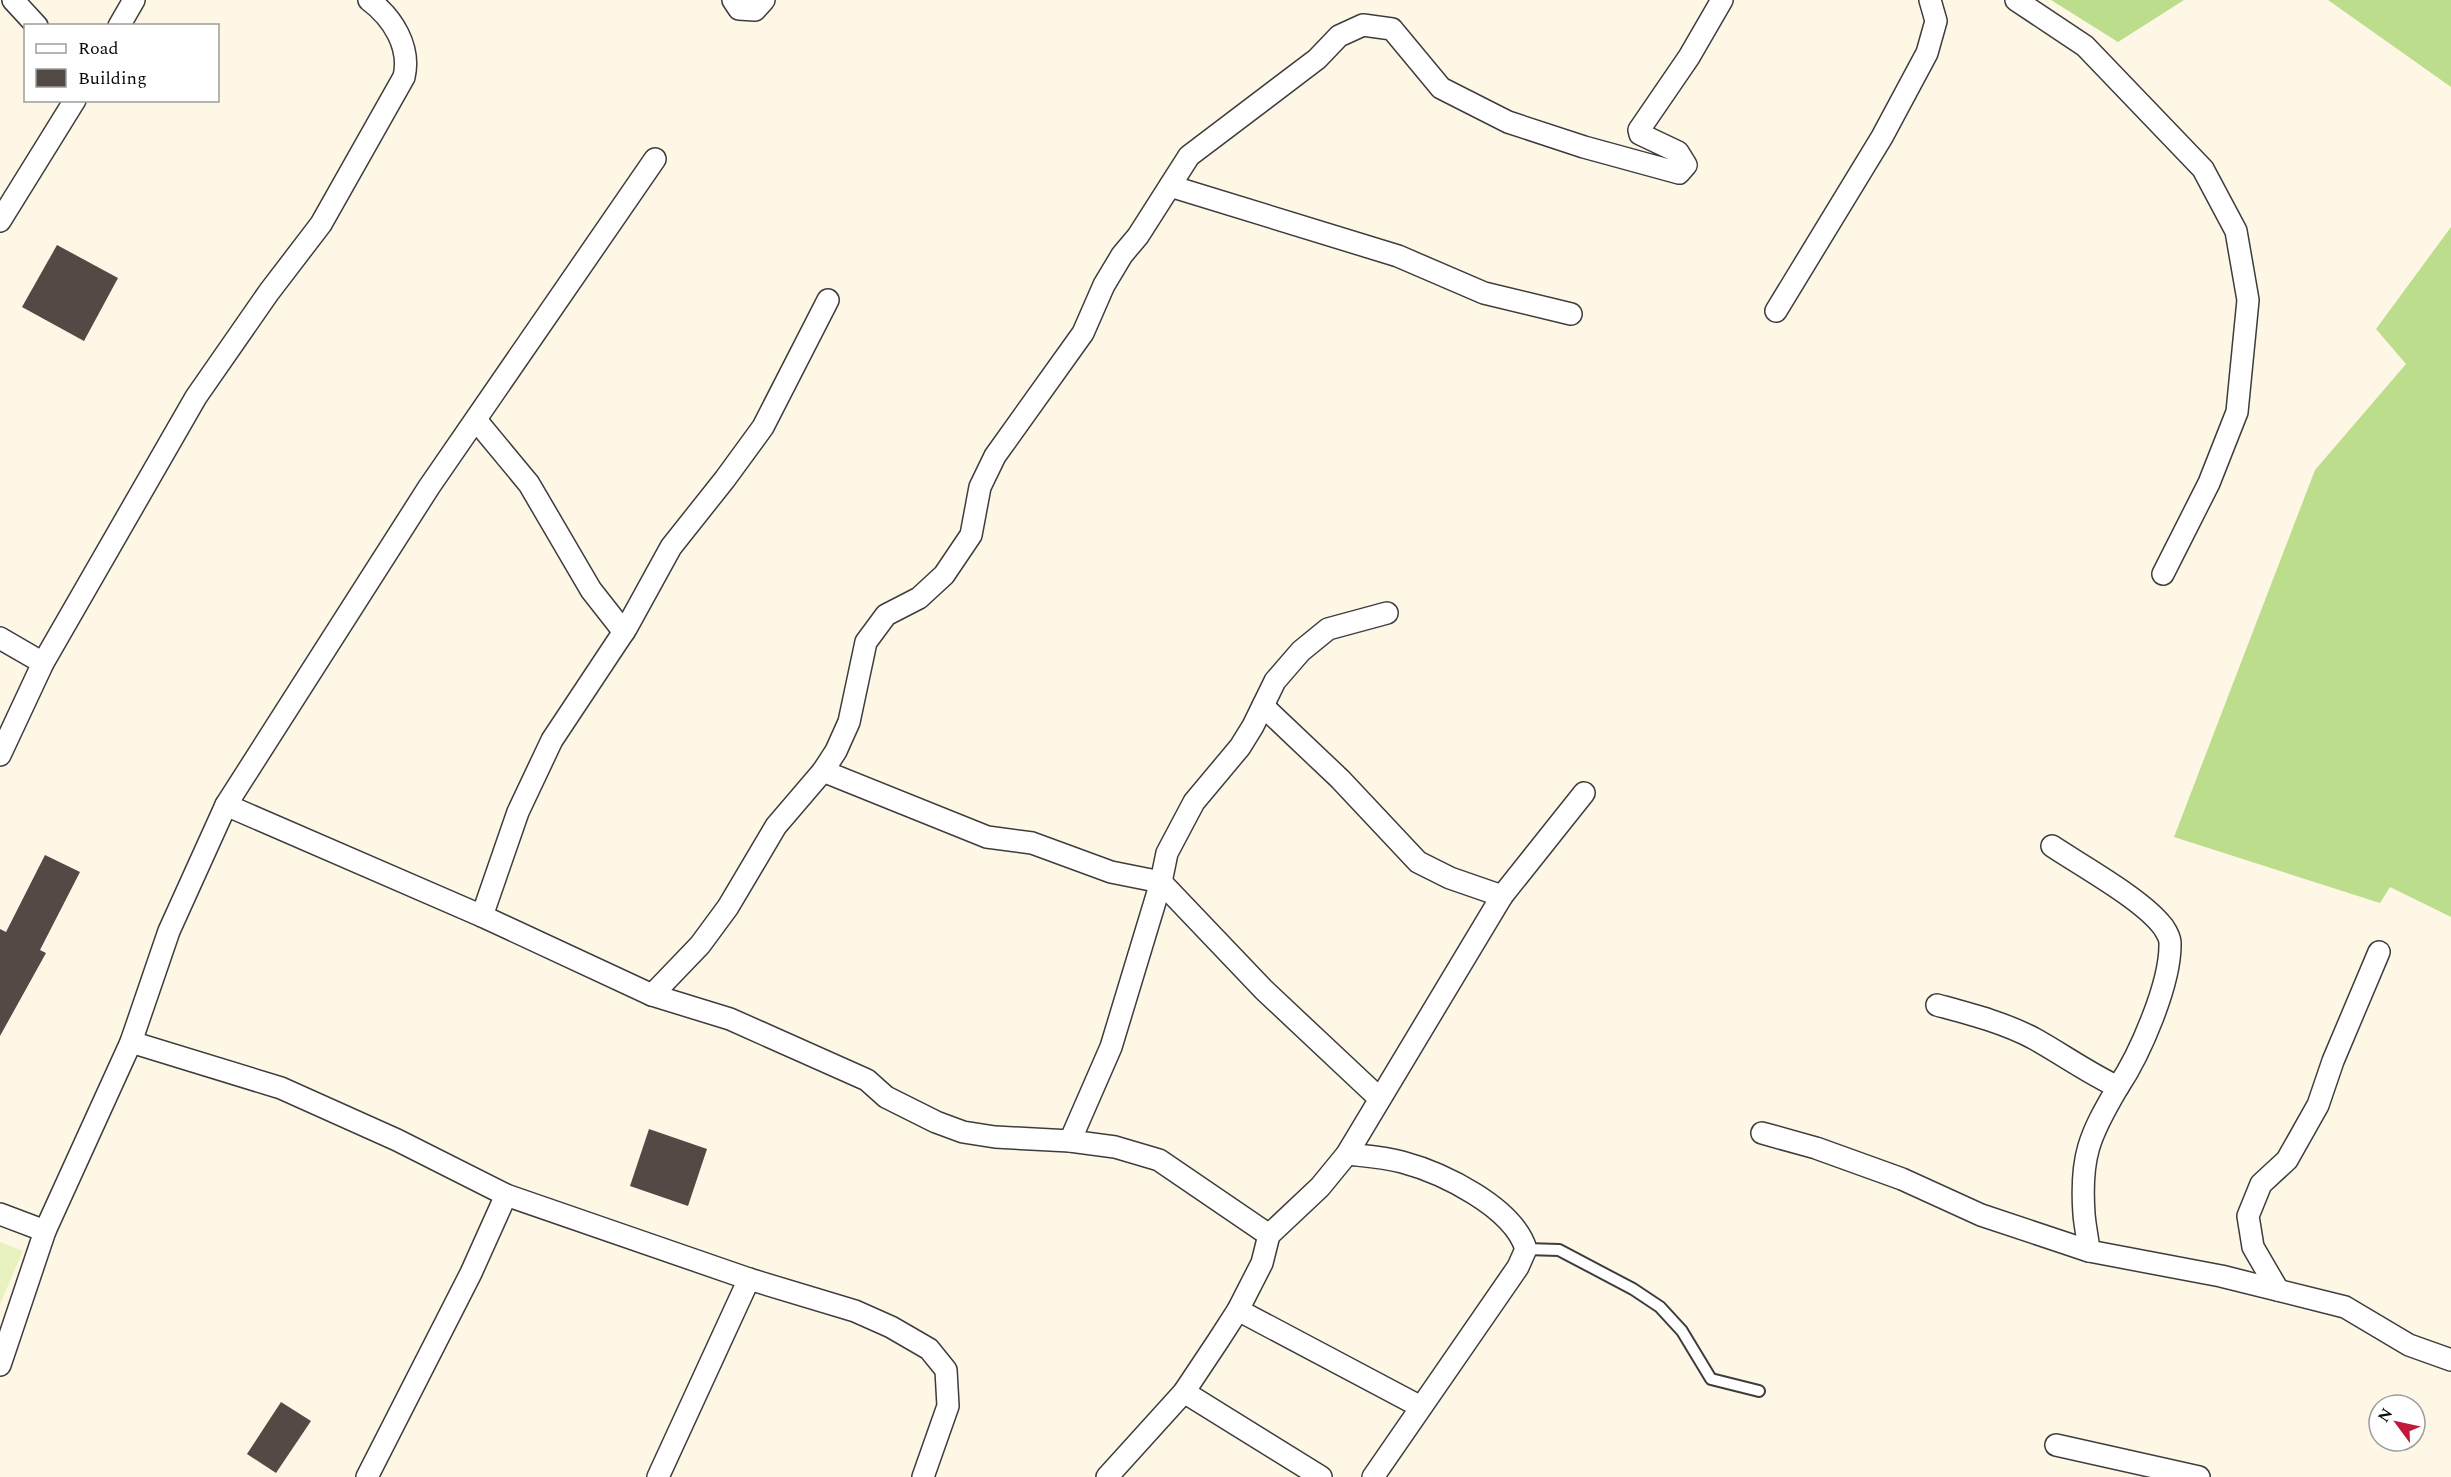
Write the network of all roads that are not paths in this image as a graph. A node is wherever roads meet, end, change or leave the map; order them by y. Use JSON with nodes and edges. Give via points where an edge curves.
{"nodes":[{"id":1,"x":14,"y":0,"type":"edge"},
{"id":2,"x":134,"y":0,"type":"edge"},
{"id":3,"x":369,"y":0,"type":"edge"},
{"id":4,"x":733,"y":0,"type":"edge"},
{"id":5,"x":765,"y":0,"type":"edge"},
{"id":6,"x":1722,"y":0,"type":"edge"},
{"id":7,"x":1930,"y":0,"type":"edge"},
{"id":8,"x":2016,"y":0,"type":"edge"},
{"id":9,"x":35,"y":24,"type":"edge"},
{"id":10,"x":120,"y":24,"type":"edge"},
{"id":11,"x":74,"y":102,"type":"edge"},
{"id":12,"x":655,"y":159,"type":"dead end"},
{"id":13,"x":1170,"y":186,"type":"junction"},
{"id":14,"x":0,"y":221,"type":"edge"},
{"id":15,"x":828,"y":300,"type":"dead end"},
{"id":16,"x":1776,"y":311,"type":"dead end"},
{"id":17,"x":1571,"y":314,"type":"dead end"},
{"id":18,"x":476,"y":420,"type":"junction"},
{"id":19,"x":2163,"y":574,"type":"dead end"},
{"id":20,"x":1387,"y":613,"type":"dead end"},
{"id":21,"x":624,"y":632,"type":"junction"},
{"id":22,"x":0,"y":638,"type":"edge"},
{"id":23,"x":43,"y":663,"type":"junction"},
{"id":24,"x":1263,"y":706,"type":"junction"},
{"id":25,"x":0,"y":755,"type":"edge"},
{"id":26,"x":823,"y":771,"type":"junction"},
{"id":27,"x":1584,"y":793,"type":"dead end"},
{"id":28,"x":226,"y":806,"type":"junction"},
{"id":29,"x":2052,"y":846,"type":"dead end"},
{"id":30,"x":1161,"y":882,"type":"junction"},
{"id":31,"x":1502,"y":896,"type":"junction"},
{"id":32,"x":482,"y":916,"type":"junction"},
{"id":33,"x":2379,"y":952,"type":"dead end"},
{"id":34,"x":652,"y":994,"type":"junction"},
{"id":35,"x":1937,"y":1005,"type":"dead end"},
{"id":36,"x":131,"y":1042,"type":"junction"},
{"id":37,"x":2118,"y":1088,"type":"junction"},
{"id":38,"x":1379,"y":1098,"type":"junction"},
{"id":39,"x":1761,"y":1133,"type":"dead end"},
{"id":40,"x":1070,"y":1141,"type":"junction"},
{"id":41,"x":1347,"y":1154,"type":"junction"},
{"id":42,"x":506,"y":1195,"type":"junction"},
{"id":43,"x":0,"y":1214,"type":"edge"},
{"id":44,"x":45,"y":1231,"type":"junction"},
{"id":45,"x":1269,"y":1235,"type":"junction"},
{"id":46,"x":1526,"y":1250,"type":"junction"},
{"id":47,"x":2089,"y":1251,"type":"junction"},
{"id":48,"x":749,"y":1279,"type":"junction"},
{"id":49,"x":2278,"y":1290,"type":"junction"},
{"id":50,"x":1238,"y":1310,"type":"junction"},
{"id":51,"x":2451,"y":1360,"type":"edge"},
{"id":52,"x":0,"y":1365,"type":"edge"},
{"id":53,"x":1759,"y":1391,"type":"dead end"},
{"id":54,"x":1184,"y":1392,"type":"junction"},
{"id":55,"x":1421,"y":1407,"type":"junction"},
{"id":56,"x":2056,"y":1446,"type":"dead end"},
{"id":57,"x":1318,"y":1476,"type":"edge"},
{"id":58,"x":367,"y":1477,"type":"edge"},
{"id":59,"x":658,"y":1477,"type":"edge"},
{"id":60,"x":923,"y":1477,"type":"edge"},
{"id":61,"x":1107,"y":1477,"type":"edge"},
{"id":62,"x":1373,"y":1477,"type":"edge"},
{"id":63,"x":2199,"y":1477,"type":"edge"}],
"edges":[{"from":1,"to":9,"type":"street"},
{"from":2,"to":10,"type":"street"},
{"from":3,"to":23,"type":"street","via":[[405,47],[404,77],[321,224],[196,397]]},
{"from":4,"to":5,"type":"street","via":[[739,9],[755,10]]},
{"from":6,"to":13,"type":"street","via":[[1639,130],[1678,152],[1686,165],[1679,173],[1508,122],[1440,88],[1392,28],[1363,26],[1339,36],[1317,59],[1188,156]]},
{"from":7,"to":16,"type":"street","via":[[1936,21],[1927,52],[1882,137]]},
{"from":8,"to":19,"type":"street","via":[[2085,46],[2203,169],[2236,231],[2248,300],[2237,412],[2209,483]]},
{"from":11,"to":14,"type":"street"},
{"from":12,"to":18,"type":"street"},
{"from":13,"to":17,"type":"street","via":[[1398,256],[1484,293]]},
{"from":13,"to":26,"type":"street","via":[[1104,285],[1083,333],[995,456],[980,487],[971,535],[944,575],[919,598],[886,615],[866,642],[849,722]]},
{"from":15,"to":21,"type":"street","via":[[762,427],[671,547]]},
{"from":18,"to":21,"type":"street","via":[[529,484],[591,590]]},
{"from":18,"to":28,"type":"street","via":[[316,661]]},
{"from":20,"to":24,"type":"street","via":[[1328,629],[1301,651],[1275,681]]},
{"from":21,"to":32,"type":"street","via":[[552,740],[518,812]]},
{"from":22,"to":23,"type":"street"},
{"from":23,"to":25,"type":"street"},
{"from":24,"to":30,"type":"street","via":[[1240,747],[1194,802],[1167,853]]},
{"from":24,"to":31,"type":"street","via":[[1340,779],[1418,862]]},
{"from":26,"to":30,"type":"street","via":[[987,837],[1032,843],[1102,869]]},
{"from":26,"to":34,"type":"street","via":[[776,826],[728,908],[700,945]]},
{"from":27,"to":31,"type":"street"},
{"from":28,"to":32,"type":"street"},
{"from":28,"to":36,"type":"street","via":[[169,931]]},
{"from":29,"to":37,"type":"street","via":[[2141,906],[2161,923],[2170,941],[2162,986],[2150,1022],[2136,1060]]},
{"from":30,"to":38,"type":"street","via":[[1264,990]]},
{"from":30,"to":40,"type":"street","via":[[1111,1047]]},
{"from":31,"to":38,"type":"street"},
{"from":32,"to":34,"type":"street"},
{"from":33,"to":49,"type":"street","via":[[2333,1061],[2319,1105],[2287,1160],[2260,1184],[2248,1216],[2253,1247]]},
{"from":34,"to":40,"type":"street","via":[[730,1019],[867,1080],[908,1110],[963,1132]]},
{"from":35,"to":37,"type":"street","via":[[2007,1026]]},
{"from":36,"to":42,"type":"street","via":[[280,1088],[397,1140]]},
{"from":36,"to":44,"type":"street"},
{"from":37,"to":47,"type":"street","via":[[2089,1140],[2083,1166]]},
{"from":38,"to":41,"type":"street"},
{"from":39,"to":47,"type":"street","via":[[1816,1148],[1902,1179],[1981,1215]]},
{"from":40,"to":45,"type":"street","via":[[1115,1147],[1159,1160]]},
{"from":41,"to":45,"type":"street","via":[[1320,1187]]},
{"from":41,"to":46,"type":"street","via":[[1401,1162],[1446,1179],[1493,1206],[1522,1236]]},
{"from":42,"to":48,"type":"street"},
{"from":42,"to":58,"type":"street"},
{"from":43,"to":44,"type":"street"},
{"from":44,"to":52,"type":"street"},
{"from":45,"to":50,"type":"street","via":[[1262,1263]]},
{"from":46,"to":53,"type":"lane","via":[[1559,1250],[1633,1289],[1660,1307],[1682,1331],[1711,1379]]},
{"from":46,"to":55,"type":"street"},
{"from":47,"to":49,"type":"street"},
{"from":48,"to":59,"type":"street"},
{"from":48,"to":60,"type":"street","via":[[855,1311],[929,1349],[946,1370],[948,1406]]},
{"from":49,"to":51,"type":"street","via":[[2345,1307],[2409,1345]]},
{"from":50,"to":54,"type":"street"},
{"from":50,"to":55,"type":"street"},
{"from":54,"to":57,"type":"street"},
{"from":54,"to":61,"type":"street"},
{"from":55,"to":62,"type":"street"},
{"from":56,"to":63,"type":"street"}]}
